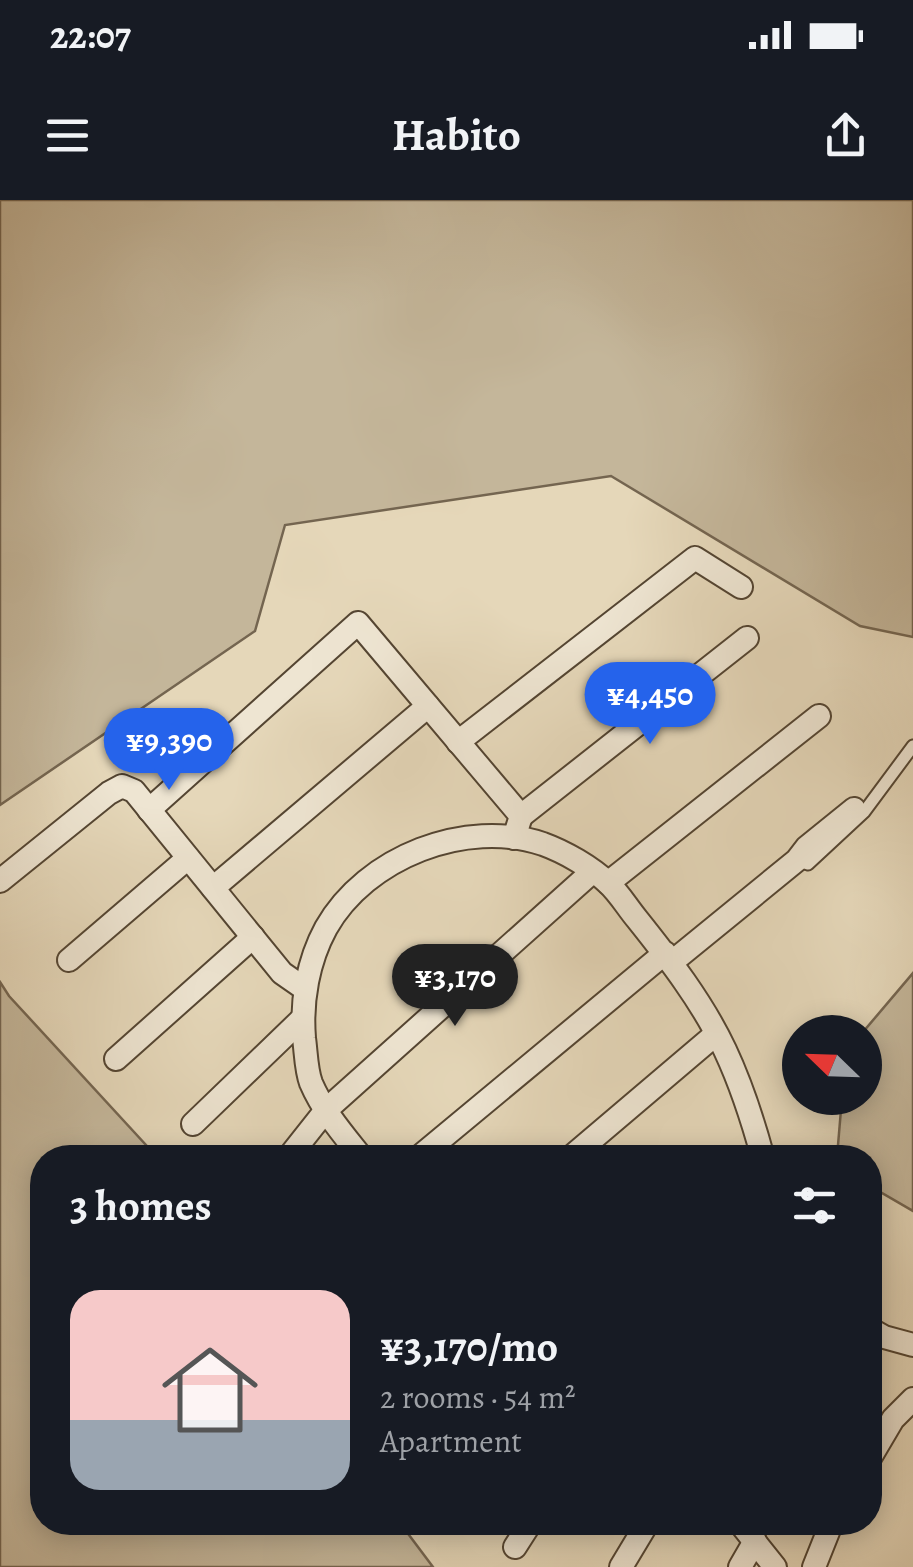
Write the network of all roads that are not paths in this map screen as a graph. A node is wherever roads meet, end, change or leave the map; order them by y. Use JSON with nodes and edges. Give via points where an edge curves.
{"nodes":[{"id":1,"x":741,"y":587,"type":"dead end"},
{"id":2,"x":746,"y":638,"type":"dead end"},
{"id":3,"x":428,"y":706,"type":"junction"},
{"id":4,"x":819,"y":716,"type":"dead end"},
{"id":5,"x":458,"y":742,"type":"junction"},
{"id":6,"x":913,"y":746,"type":"edge"},
{"id":7,"x":854,"y":808,"type":"dead end"},
{"id":8,"x":149,"y":810,"type":"junction"},
{"id":9,"x":517,"y":827,"type":"junction"},
{"id":10,"x":188,"y":858,"type":"junction"},
{"id":11,"x":797,"y":860,"type":"junction"},
{"id":12,"x":600,"y":877,"type":"junction"},
{"id":13,"x":0,"y":881,"type":"edge"},
{"id":14,"x":212,"y":888,"type":"junction"},
{"id":15,"x":253,"y":937,"type":"junction"},
{"id":16,"x":668,"y":958,"type":"junction"},
{"id":17,"x":69,"y":960,"type":"dead end"},
{"id":18,"x":306,"y":989,"type":"junction"},
{"id":19,"x":302,"y":1018,"type":"junction"},
{"id":20,"x":716,"y":1034,"type":"junction"},
{"id":21,"x":116,"y":1058,"type":"dead end"},
{"id":22,"x":326,"y":1110,"type":"junction"},
{"id":23,"x":193,"y":1124,"type":"dead end"},
{"id":24,"x":298,"y":1145,"type":"edge"},
{"id":25,"x":351,"y":1145,"type":"edge"},
{"id":26,"x":434,"y":1145,"type":"edge"},
{"id":27,"x":585,"y":1145,"type":"edge"},
{"id":28,"x":754,"y":1145,"type":"edge"},
{"id":29,"x":882,"y":1335,"type":"edge"},
{"id":30,"x":913,"y":1345,"type":"edge"},
{"id":31,"x":913,"y":1399,"type":"edge"},
{"id":32,"x":882,"y":1437,"type":"edge"},
{"id":33,"x":523,"y":1535,"type":"edge"},
{"id":34,"x":640,"y":1535,"type":"edge"},
{"id":35,"x":750,"y":1535,"type":"edge"},
{"id":36,"x":827,"y":1535,"type":"edge"},
{"id":37,"x":755,"y":1541,"type":"junction"},
{"id":38,"x":515,"y":1547,"type":"dead end"},
{"id":39,"x":621,"y":1567,"type":"edge"},
{"id":40,"x":740,"y":1567,"type":"edge"},
{"id":41,"x":775,"y":1567,"type":"edge"},
{"id":42,"x":814,"y":1567,"type":"edge"}],
"edges":[{"from":1,"to":5,"type":"street","via":[[696,558]]},
{"from":2,"to":9,"type":"street"},
{"from":3,"to":5,"type":"street"},
{"from":3,"to":8,"type":"street","via":[[358,623]]},
{"from":3,"to":14,"type":"street"},
{"from":4,"to":12,"type":"street"},
{"from":5,"to":9,"type":"street"},
{"from":6,"to":11,"type":"lane","via":[[856,821],[808,864]]},
{"from":7,"to":11,"type":"street"},
{"from":8,"to":10,"type":"street"},
{"from":8,"to":13,"type":"street","via":[[122,786]]},
{"from":9,"to":12,"type":"street"},
{"from":9,"to":18,"type":"street","via":[[420,850],[364,884],[325,930]]},
{"from":10,"to":14,"type":"street"},
{"from":10,"to":17,"type":"street"},
{"from":11,"to":16,"type":"street"},
{"from":12,"to":16,"type":"street"},
{"from":12,"to":22,"type":"street"},
{"from":14,"to":15,"type":"street"},
{"from":15,"to":18,"type":"street","via":[[282,973]]},
{"from":15,"to":21,"type":"street"},
{"from":16,"to":20,"type":"street"},
{"from":16,"to":26,"type":"street"},
{"from":18,"to":19,"type":"street"},
{"from":19,"to":22,"type":"street","via":[[310,1080]]},
{"from":19,"to":23,"type":"street"},
{"from":20,"to":27,"type":"street"},
{"from":20,"to":28,"type":"street","via":[[754,1126]]},
{"from":22,"to":24,"type":"street"},
{"from":22,"to":25,"type":"street"},
{"from":29,"to":30,"type":"street"},
{"from":31,"to":32,"type":"street"},
{"from":33,"to":38,"type":"street"},
{"from":34,"to":39,"type":"street"},
{"from":35,"to":37,"type":"street"},
{"from":36,"to":42,"type":"street"},
{"from":37,"to":40,"type":"street"},
{"from":37,"to":41,"type":"street"}]}
